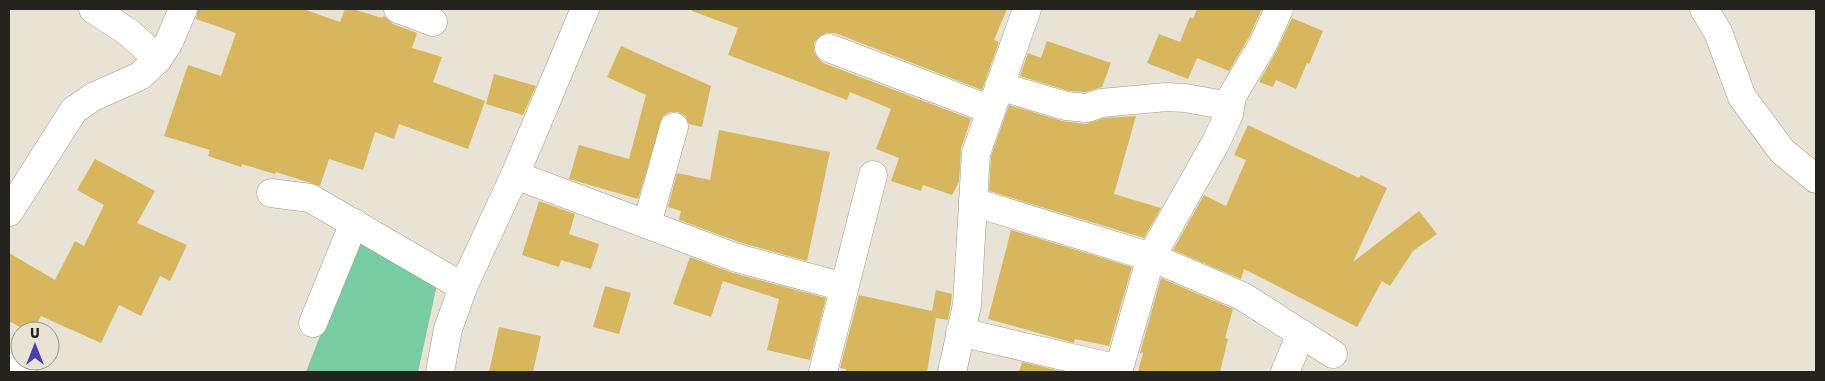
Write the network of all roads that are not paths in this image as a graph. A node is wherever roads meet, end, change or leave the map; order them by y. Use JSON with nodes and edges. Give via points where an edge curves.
{"nodes":[{"id":1,"x":92,"y":9,"type":"edge"},
{"id":2,"x":183,"y":9,"type":"edge"},
{"id":3,"x":398,"y":9,"type":"edge"},
{"id":4,"x":585,"y":9,"type":"edge"},
{"id":5,"x":1027,"y":9,"type":"edge"},
{"id":6,"x":1279,"y":9,"type":"edge"},
{"id":7,"x":1704,"y":9,"type":"edge"},
{"id":8,"x":433,"y":22,"type":"dead end"},
{"id":9,"x":829,"y":48,"type":"dead end"},
{"id":10,"x":158,"y":59,"type":"junction"},
{"id":11,"x":995,"y":98,"type":"junction"},
{"id":12,"x":1230,"y":106,"type":"junction"},
{"id":13,"x":674,"y":127,"type":"dead end"},
{"id":14,"x":515,"y":175,"type":"junction"},
{"id":15,"x":873,"y":175,"type":"dead end"},
{"id":16,"x":1816,"y":179,"type":"edge"},
{"id":17,"x":271,"y":193,"type":"dead end"},
{"id":18,"x":973,"y":202,"type":"junction"},
{"id":19,"x":9,"y":212,"type":"edge"},
{"id":20,"x":354,"y":224,"type":"junction"},
{"id":21,"x":646,"y":224,"type":"junction"},
{"id":22,"x":1151,"y":257,"type":"junction"},
{"id":23,"x":844,"y":286,"type":"junction"},
{"id":24,"x":463,"y":287,"type":"junction"},
{"id":25,"x":313,"y":323,"type":"dead end"},
{"id":26,"x":960,"y":332,"type":"junction"},
{"id":27,"x":1301,"y":334,"type":"junction"},
{"id":28,"x":1333,"y":354,"type":"dead end"},
{"id":29,"x":9,"y":367,"type":"edge"},
{"id":30,"x":1118,"y":371,"type":"edge"},
{"id":31,"x":22,"y":372,"type":"edge"},
{"id":32,"x":440,"y":372,"type":"edge"},
{"id":33,"x":822,"y":372,"type":"edge"},
{"id":34,"x":952,"y":372,"type":"edge"},
{"id":35,"x":1285,"y":372,"type":"edge"}],
"edges":[{"from":1,"to":10,"type":"street","via":[[128,32]]},
{"from":2,"to":10,"type":"street","via":[[170,42]]},
{"from":3,"to":8,"type":"street"},
{"from":4,"to":14,"type":"street"},
{"from":5,"to":11,"type":"street"},
{"from":6,"to":12,"type":"street","via":[[1263,44],[1232,96]]},
{"from":7,"to":16,"type":"street","via":[[1718,32],[1742,97],[1782,151]]},
{"from":9,"to":11,"type":"street"},
{"from":10,"to":19,"type":"street","via":[[140,76],[74,110]]},
{"from":11,"to":12,"type":"street","via":[[1087,108],[1101,103],[1167,98]]},
{"from":11,"to":18,"type":"street","via":[[976,153]]},
{"from":12,"to":22,"type":"street","via":[[1216,142]]},
{"from":13,"to":21,"type":"street"},
{"from":14,"to":21,"type":"street"},
{"from":14,"to":24,"type":"street"},
{"from":15,"to":23,"type":"street"},
{"from":17,"to":20,"type":"street","via":[[310,198]]},
{"from":18,"to":22,"type":"street"},
{"from":18,"to":26,"type":"street","via":[[968,305]]},
{"from":20,"to":24,"type":"street"},
{"from":20,"to":25,"type":"street"},
{"from":21,"to":23,"type":"street","via":[[737,258]]},
{"from":22,"to":27,"type":"street","via":[[1242,296]]},
{"from":22,"to":30,"type":"street"},
{"from":23,"to":33,"type":"street"},
{"from":24,"to":32,"type":"street","via":[[448,329]]},
{"from":26,"to":30,"type":"street"},
{"from":26,"to":34,"type":"street"},
{"from":27,"to":28,"type":"street"},
{"from":27,"to":35,"type":"street"},
{"from":29,"to":31,"type":"street"}]}
